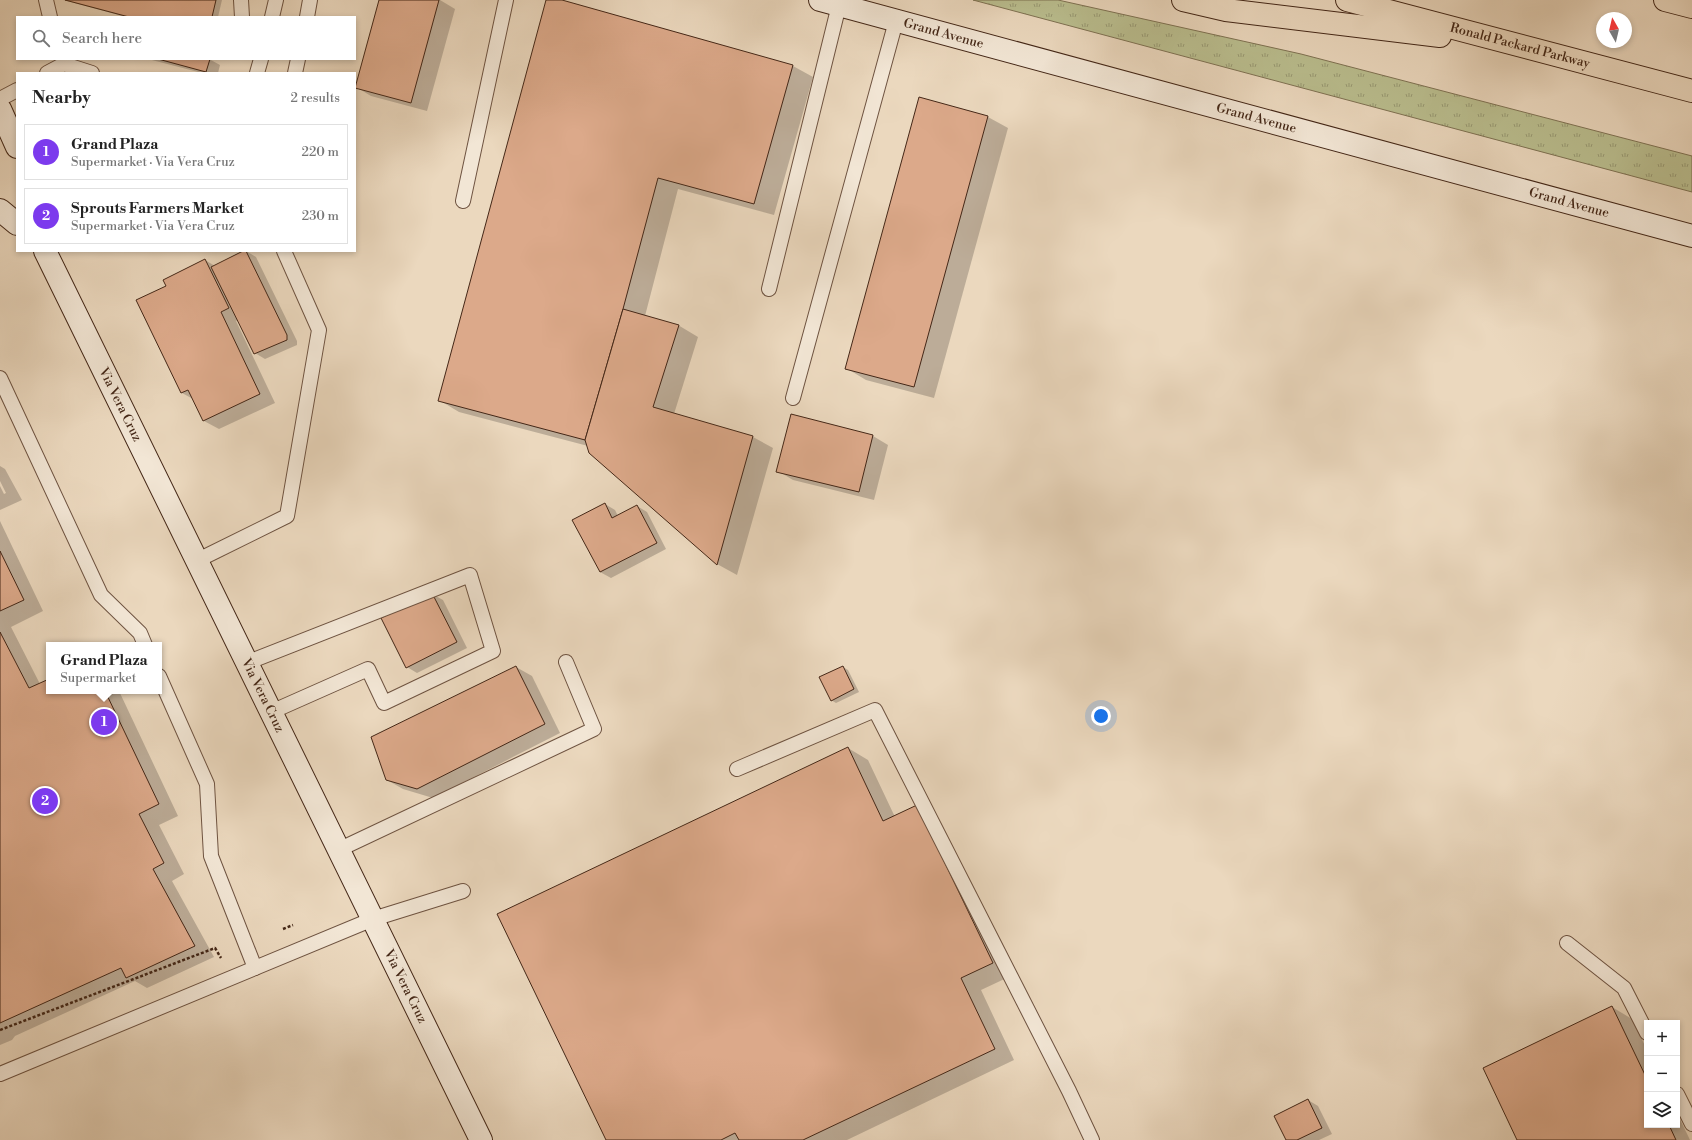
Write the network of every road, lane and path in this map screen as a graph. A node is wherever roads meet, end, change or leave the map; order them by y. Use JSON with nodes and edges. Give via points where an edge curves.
{"nodes":[{"id":1,"x":46,"y":0,"type":"edge"},
{"id":2,"x":240,"y":0,"type":"edge"},
{"id":3,"x":276,"y":0,"type":"edge"},
{"id":4,"x":310,"y":0,"type":"edge"},
{"id":5,"x":506,"y":0,"type":"edge"},
{"id":6,"x":1183,"y":0,"type":"edge"},
{"id":7,"x":1347,"y":0,"type":"edge"},
{"id":8,"x":1666,"y":0,"type":"edge"},
{"id":9,"x":829,"y":2,"type":"edge"},
{"id":10,"x":1692,"y":7,"type":"edge"},
{"id":11,"x":50,"y":16,"type":"edge"},
{"id":12,"x":242,"y":16,"type":"edge"},
{"id":13,"x":272,"y":16,"type":"edge"},
{"id":14,"x":307,"y":16,"type":"edge"},
{"id":15,"x":896,"y":20,"type":"junction"},
{"id":16,"x":1527,"y":46,"type":"junction"},
{"id":17,"x":261,"y":60,"type":"edge"},
{"id":18,"x":298,"y":60,"type":"edge"},
{"id":19,"x":65,"y":61,"type":"edge"},
{"id":20,"x":49,"y":72,"type":"edge"},
{"id":21,"x":90,"y":72,"type":"edge"},
{"id":22,"x":257,"y":72,"type":"edge"},
{"id":23,"x":295,"y":72,"type":"edge"},
{"id":24,"x":16,"y":91,"type":"edge"},
{"id":25,"x":1692,"y":91,"type":"edge"},
{"id":26,"x":0,"y":99,"type":"edge"},
{"id":27,"x":0,"y":109,"type":"edge"},
{"id":28,"x":16,"y":145,"type":"edge"},
{"id":29,"x":463,"y":201,"type":"dead end"},
{"id":30,"x":0,"y":210,"type":"edge"},
{"id":31,"x":16,"y":223,"type":"edge"},
{"id":32,"x":1692,"y":236,"type":"edge"},
{"id":33,"x":45,"y":252,"type":"edge"},
{"id":34,"x":284,"y":252,"type":"edge"},
{"id":35,"x":769,"y":289,"type":"dead end"},
{"id":36,"x":0,"y":378,"type":"edge"},
{"id":37,"x":793,"y":398,"type":"dead end"},
{"id":38,"x":196,"y":561,"type":"junction"},
{"id":39,"x":144,"y":642,"type":"edge"},
{"id":40,"x":246,"y":662,"type":"junction"},
{"id":41,"x":566,"y":662,"type":"dead end"},
{"id":42,"x":162,"y":683,"type":"edge"},
{"id":43,"x":271,"y":712,"type":"junction"},
{"id":44,"x":737,"y":769,"type":"dead end"},
{"id":45,"x":338,"y":850,"type":"junction"},
{"id":46,"x":463,"y":891,"type":"dead end"},
{"id":47,"x":373,"y":919,"type":"junction"},
{"id":48,"x":299,"y":923,"type":"dead end"},
{"id":49,"x":1567,"y":944,"type":"dead end"},
{"id":50,"x":246,"y":947,"type":"junction"},
{"id":51,"x":255,"y":968,"type":"junction"},
{"id":52,"x":1644,"y":1028,"type":"edge"},
{"id":53,"x":0,"y":1030,"type":"edge"},
{"id":54,"x":0,"y":1074,"type":"edge"},
{"id":55,"x":1680,"y":1100,"type":"edge"},
{"id":56,"x":1692,"y":1124,"type":"edge"},
{"id":57,"x":481,"y":1140,"type":"edge"},
{"id":58,"x":1092,"y":1140,"type":"edge"}],
"edges":[{"from":1,"to":11,"type":"lane"},
{"from":2,"to":12,"type":"lane"},
{"from":3,"to":13,"type":"lane"},
{"from":4,"to":14,"type":"lane"},
{"from":5,"to":29,"type":"lane"},
{"from":6,"to":16,"type":"highway","via":[[1226,10]]},
{"from":7,"to":16,"type":"highway","name":"Ronald Packard Parkway"},
{"from":8,"to":10,"type":"highway"},
{"from":9,"to":15,"type":"main road","name":"Grand Avenue"},
{"from":9,"to":35,"type":"lane"},
{"from":15,"to":32,"type":"main road","name":"Grand Avenue"},
{"from":15,"to":37,"type":"lane"},
{"from":16,"to":25,"type":"highway","name":"Ronald Packard Parkway"},
{"from":17,"to":22,"type":"lane"},
{"from":18,"to":23,"type":"lane"},
{"from":19,"to":20,"type":"lane"},
{"from":19,"to":21,"type":"lane"},
{"from":24,"to":26,"type":"lane"},
{"from":27,"to":28,"type":"main road"},
{"from":30,"to":31,"type":"main road"},
{"from":33,"to":38,"type":"main road","name":"Via Vera Cruz"},
{"from":34,"to":38,"type":"lane","via":[[320,330],[287,516]]},
{"from":36,"to":39,"type":"lane","via":[[101,595],[140,633]]},
{"from":38,"to":40,"type":"main road","name":"Via Vera Cruz"},
{"from":40,"to":43,"type":"main road","name":"Via Vera Cruz"},
{"from":40,"to":43,"type":"lane","via":[[470,575],[493,651],[384,703],[368,669]]},
{"from":41,"to":45,"type":"lane","via":[[594,729]]},
{"from":42,"to":50,"type":"lane","via":[[207,784],[211,856]]},
{"from":43,"to":45,"type":"main road","name":"Via Vera Cruz"},
{"from":44,"to":58,"type":"lane","via":[[875,710]]},
{"from":45,"to":47,"type":"main road","name":"Via Vera Cruz"},
{"from":46,"to":47,"type":"lane"},
{"from":47,"to":51,"type":"lane"},
{"from":47,"to":57,"type":"main road","name":"Via Vera Cruz"},
{"from":48,"to":50,"type":"path"},
{"from":49,"to":52,"type":"lane","via":[[1624,988]]},
{"from":50,"to":51,"type":"lane"},
{"from":50,"to":53,"type":"path","via":[[221,959],[215,948]]},
{"from":51,"to":54,"type":"lane"},
{"from":55,"to":56,"type":"lane"}]}
